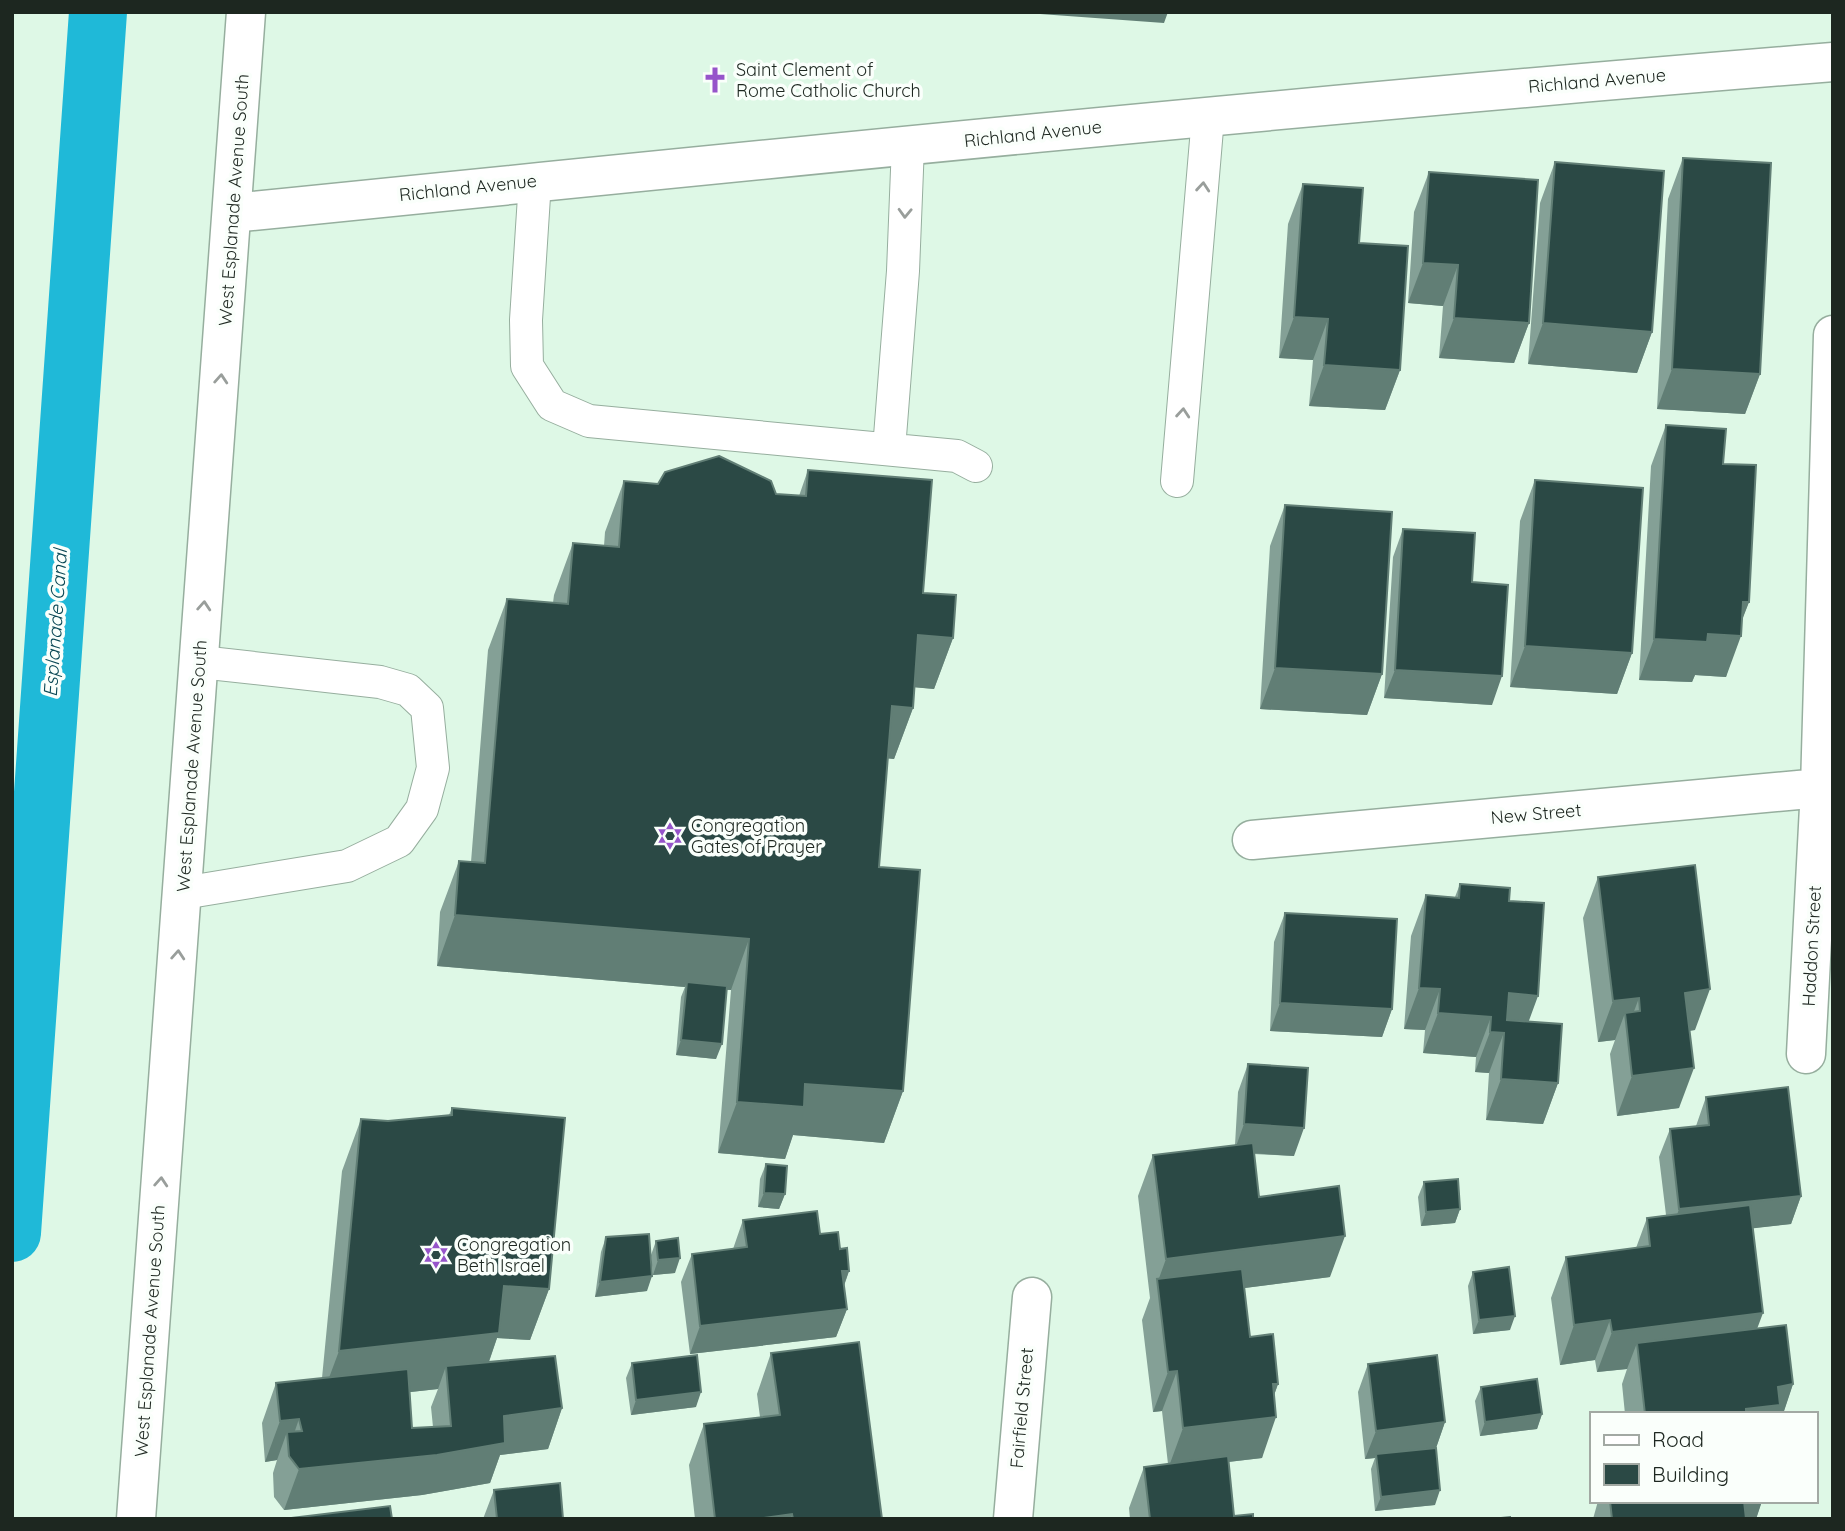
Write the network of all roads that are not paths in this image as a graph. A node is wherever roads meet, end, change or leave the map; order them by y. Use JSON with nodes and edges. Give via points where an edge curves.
{"nodes":[{"id":1,"x":246,"y":12,"type":"edge"},
{"id":2,"x":1833,"y":62,"type":"edge"},
{"id":3,"x":1208,"y":117,"type":"junction"},
{"id":4,"x":908,"y":145,"type":"junction"},
{"id":5,"x":535,"y":181,"type":"junction"},
{"id":6,"x":233,"y":213,"type":"junction"},
{"id":7,"x":1833,"y":335,"type":"edge"},
{"id":8,"x":888,"y":449,"type":"junction"},
{"id":9,"x":976,"y":466,"type":"dead end"},
{"id":10,"x":1177,"y":481,"type":"dead end"},
{"id":11,"x":200,"y":662,"type":"junction"},
{"id":12,"x":1820,"y":788,"type":"junction"},
{"id":13,"x":1252,"y":840,"type":"dead end"},
{"id":14,"x":183,"y":893,"type":"junction"},
{"id":15,"x":1806,"y":1054,"type":"dead end"},
{"id":16,"x":1031,"y":1297,"type":"dead end"},
{"id":17,"x":136,"y":1519,"type":"edge"},
{"id":18,"x":1013,"y":1519,"type":"edge"}],
"edges":[{"from":1,"to":6,"type":"street","name":"West Esplanade Avenue South"},
{"from":2,"to":3,"type":"street","name":"Richland Avenue","via":[[1406,96]]},
{"from":3,"to":4,"type":"street","name":"Richland Avenue"},
{"from":10,"to":3,"type":"lane","one_way":true},
{"from":4,"to":5,"type":"street","name":"Richland Avenue"},
{"from":4,"to":8,"type":"lane","one_way":true},
{"from":5,"to":6,"type":"street","name":"Richland Avenue"},
{"from":5,"to":8,"type":"lane","via":[[527,366],[552,405],[589,421]]},
{"from":11,"to":6,"type":"street","name":"West Esplanade Avenue South","one_way":true},
{"from":7,"to":12,"type":"street","name":"Haddon Street"},
{"from":8,"to":9,"type":"lane","via":[[957,456]]},
{"from":11,"to":14,"type":"street","name":"West Esplanade Avenue South"},
{"from":11,"to":14,"type":"lane","via":[[380,681],[408,690],[427,708],[433,768],[422,809],[399,841],[347,866]]},
{"from":12,"to":13,"type":"street","name":"New Street"},
{"from":12,"to":15,"type":"street","name":"Haddon Street"},
{"from":17,"to":14,"type":"street","name":"West Esplanade Avenue South","one_way":true},
{"from":16,"to":18,"type":"street","name":"Fairfield Street"}]}
